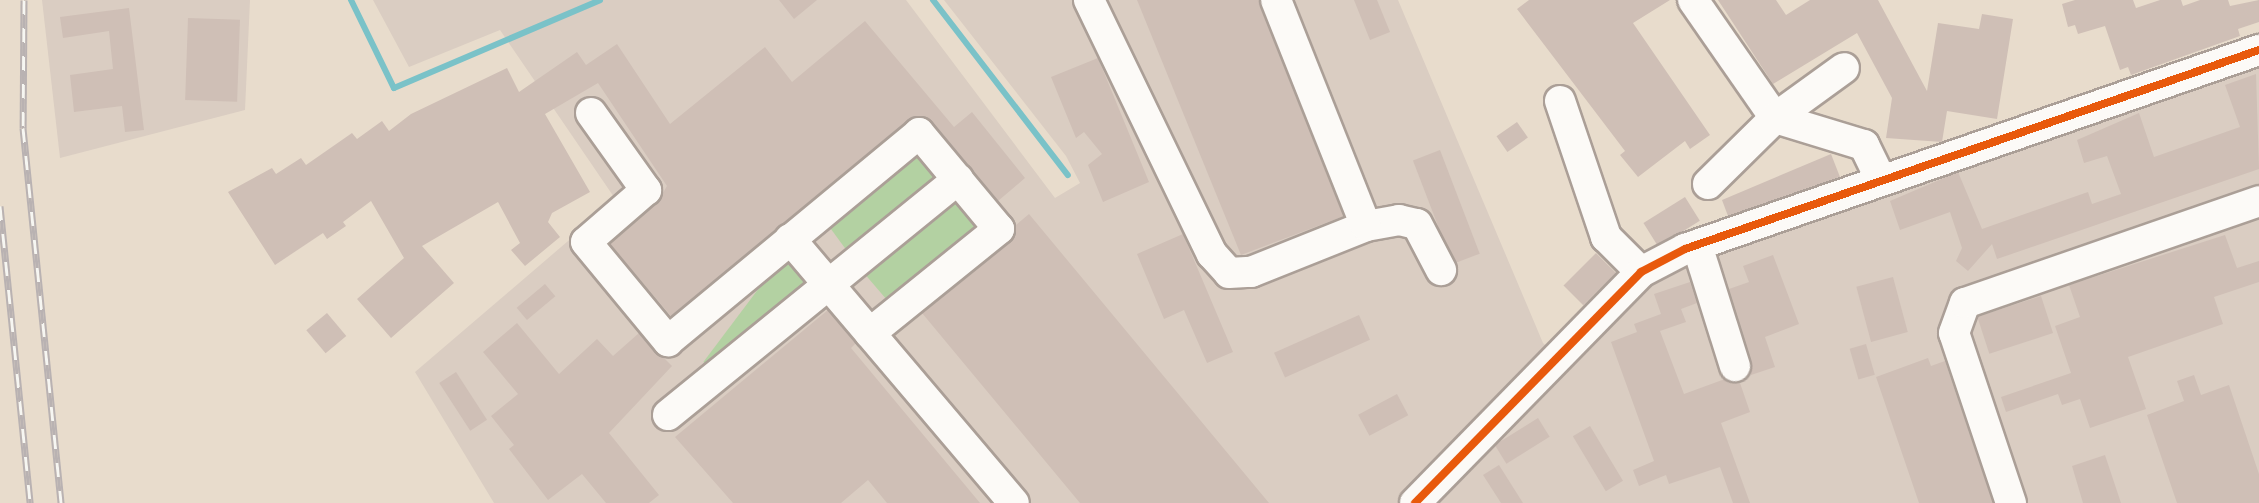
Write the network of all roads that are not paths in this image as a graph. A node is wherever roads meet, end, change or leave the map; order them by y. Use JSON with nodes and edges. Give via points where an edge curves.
{"nodes":[{"id":1,"x":1089,"y":0,"type":"edge"},
{"id":2,"x":1276,"y":0,"type":"edge"},
{"id":3,"x":1693,"y":0,"type":"edge"},
{"id":4,"x":2259,"y":50,"type":"edge"},
{"id":5,"x":1844,"y":68,"type":"dead end"},
{"id":6,"x":1560,"y":101,"type":"dead end"},
{"id":7,"x":591,"y":113,"type":"dead end"},
{"id":8,"x":1775,"y":118,"type":"junction"},
{"id":9,"x":1877,"y":172,"type":"junction"},
{"id":10,"x":958,"y":179,"type":"junction"},
{"id":11,"x":1708,"y":184,"type":"dead end"},
{"id":12,"x":2259,"y":201,"type":"edge"},
{"id":13,"x":1366,"y":226,"type":"junction"},
{"id":14,"x":790,"y":239,"type":"junction"},
{"id":15,"x":1699,"y":252,"type":"junction"},
{"id":16,"x":1441,"y":270,"type":"dead end"},
{"id":17,"x":1641,"y":272,"type":"junction"},
{"id":18,"x":830,"y":285,"type":"junction"},
{"id":19,"x":870,"y":333,"type":"junction"},
{"id":20,"x":1735,"y":366,"type":"dead end"},
{"id":21,"x":668,"y":415,"type":"dead end"},
{"id":22,"x":1014,"y":503,"type":"edge"},
{"id":23,"x":1415,"y":503,"type":"edge"},
{"id":24,"x":2011,"y":503,"type":"edge"}],
"edges":[{"from":1,"to":13,"type":"street","via":[[1212,254],[1229,273],[1251,272]]},
{"from":2,"to":13,"type":"street"},
{"from":3,"to":8,"type":"street"},
{"from":4,"to":9,"type":"street"},
{"from":5,"to":8,"type":"street"},
{"from":6,"to":17,"type":"street","via":[[1606,237]]},
{"from":7,"to":14,"type":"street","via":[[646,190],[586,242],[668,341]]},
{"from":8,"to":9,"type":"street","via":[[1864,145]]},
{"from":8,"to":11,"type":"street"},
{"from":9,"to":15,"type":"street"},
{"from":10,"to":14,"type":"street","via":[[919,133]]},
{"from":10,"to":18,"type":"street"},
{"from":10,"to":19,"type":"street","via":[[999,229]]},
{"from":12,"to":24,"type":"street","via":[[1965,303],[1954,333]]},
{"from":13,"to":16,"type":"street","via":[[1399,220],[1417,224]]},
{"from":14,"to":18,"type":"street"},
{"from":15,"to":17,"type":"street"},
{"from":15,"to":20,"type":"street"},
{"from":17,"to":23,"type":"street"},
{"from":18,"to":19,"type":"street"},
{"from":18,"to":21,"type":"street"},
{"from":19,"to":22,"type":"street"}]}
